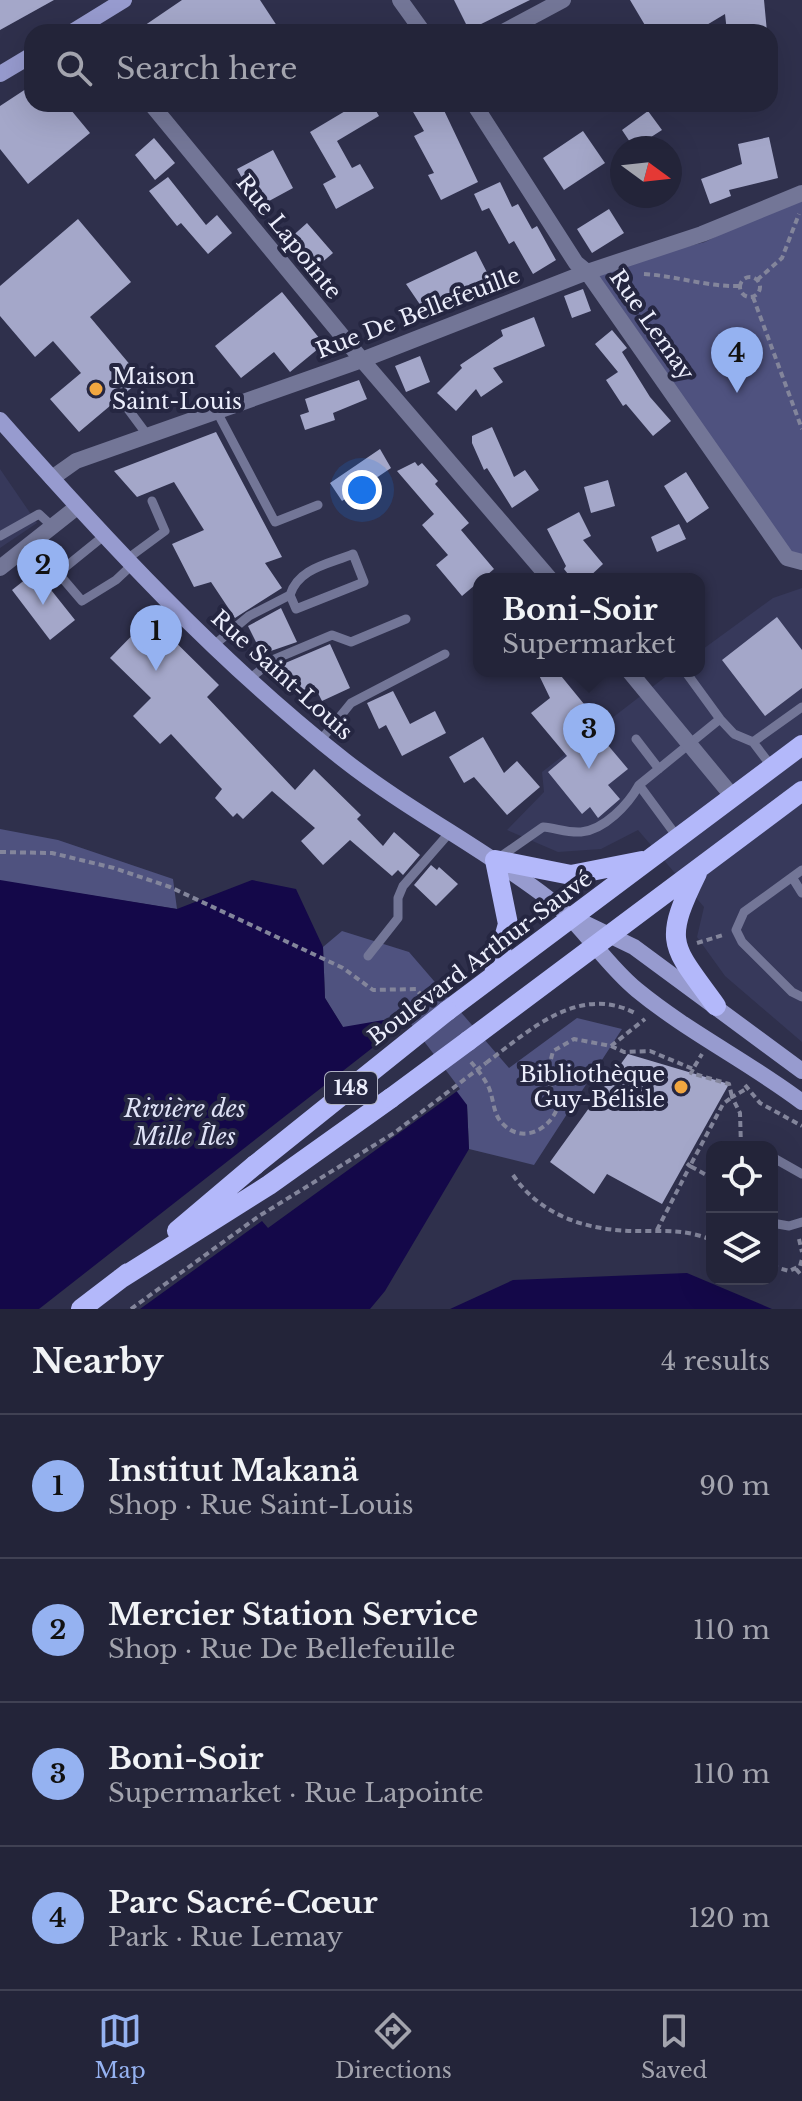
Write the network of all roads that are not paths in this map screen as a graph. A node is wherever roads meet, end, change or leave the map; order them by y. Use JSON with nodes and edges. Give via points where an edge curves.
{"nodes":[{"id":1,"x":124,"y":0,"type":"edge"},
{"id":2,"x":400,"y":0,"type":"edge"},
{"id":3,"x":563,"y":0,"type":"edge"},
{"id":4,"x":90,"y":24,"type":"edge"},
{"id":5,"x":417,"y":24,"type":"edge"},
{"id":6,"x":518,"y":24,"type":"edge"},
{"id":7,"x":24,"y":60,"type":"edge"},
{"id":8,"x":0,"y":74,"type":"edge"},
{"id":9,"x":158,"y":112,"type":"edge"},
{"id":10,"x":479,"y":112,"type":"edge"},
{"id":11,"x":802,"y":193,"type":"edge"},
{"id":12,"x":587,"y":272,"type":"junction"},
{"id":13,"x":362,"y":360,"type":"junction"},
{"id":14,"x":125,"y":405,"type":"dead end"},
{"id":15,"x":216,"y":410,"type":"junction"},
{"id":16,"x":0,"y":420,"type":"edge"},
{"id":17,"x":148,"y":436,"type":"junction"},
{"id":18,"x":52,"y":478,"type":"junction"},
{"id":19,"x":152,"y":501,"type":"dead end"},
{"id":20,"x":318,"y":505,"type":"dead end"},
{"id":21,"x":77,"y":507,"type":"junction"},
{"id":22,"x":53,"y":527,"type":"junction"},
{"id":23,"x":105,"y":535,"type":"junction"},
{"id":24,"x":0,"y":536,"type":"edge"},
{"id":25,"x":130,"y":562,"type":"junction"},
{"id":26,"x":802,"y":562,"type":"edge"},
{"id":27,"x":0,"y":568,"type":"edge"},
{"id":28,"x":545,"y":573,"type":"edge"},
{"id":29,"x":290,"y":595,"type":"junction"},
{"id":30,"x":406,"y":619,"type":"dead end"},
{"id":31,"x":214,"y":645,"type":"junction"},
{"id":32,"x":445,"y":654,"type":"dead end"},
{"id":33,"x":634,"y":677,"type":"edge"},
{"id":34,"x":689,"y":677,"type":"edge"},
{"id":35,"x":249,"y":679,"type":"junction"},
{"id":36,"x":802,"y":707,"type":"edge"},
{"id":37,"x":720,"y":719,"type":"junction"},
{"id":38,"x":636,"y":739,"type":"dead end"},
{"id":39,"x":320,"y":741,"type":"junction"},
{"id":40,"x":753,"y":742,"type":"junction"},
{"id":41,"x":691,"y":743,"type":"junction"},
{"id":42,"x":802,"y":745,"type":"edge"},
{"id":43,"x":772,"y":767,"type":"junction"},
{"id":44,"x":659,"y":769,"type":"junction"},
{"id":45,"x":639,"y":785,"type":"junction"},
{"id":46,"x":802,"y":791,"type":"edge"},
{"id":47,"x":733,"y":797,"type":"junction"},
{"id":48,"x":451,"y":831,"type":"junction"},
{"id":49,"x":678,"y":838,"type":"junction"},
{"id":50,"x":651,"y":859,"type":"junction"},
{"id":51,"x":495,"y":860,"type":"junction"},
{"id":52,"x":699,"y":869,"type":"junction"},
{"id":53,"x":802,"y":870,"type":"edge"},
{"id":54,"x":792,"y":877,"type":"junction"},
{"id":55,"x":802,"y":893,"type":"edge"},
{"id":56,"x":573,"y":918,"type":"junction"},
{"id":57,"x":604,"y":941,"type":"junction"},
{"id":58,"x":368,"y":956,"type":"dead end"},
{"id":59,"x":494,"y":974,"type":"junction"},
{"id":60,"x":802,"y":997,"type":"edge"},
{"id":61,"x":716,"y":1006,"type":"junction"},
{"id":62,"x":801,"y":1068,"type":"edge"},
{"id":63,"x":785,"y":1089,"type":"junction"},
{"id":64,"x":802,"y":1102,"type":"edge"},
{"id":65,"x":778,"y":1160,"type":"edge"},
{"id":66,"x":802,"y":1174,"type":"edge"},
{"id":67,"x":802,"y":1222,"type":"edge"},
{"id":68,"x":778,"y":1224,"type":"edge"},
{"id":69,"x":120,"y":1279,"type":"junction"},
{"id":70,"x":81,"y":1309,"type":"edge"}],
"edges":[{"from":1,"to":4,"type":"main road"},
{"from":2,"to":5,"type":"street"},
{"from":3,"to":6,"type":"street"},
{"from":7,"to":8,"type":"main road"},
{"from":9,"to":13,"type":"street","name":"Rue Lapointe"},
{"from":10,"to":12,"type":"street","name":"Rue Lemay","via":[[576,263]]},
{"from":11,"to":12,"type":"street","name":"Rue De Bellefeuille"},
{"from":12,"to":13,"type":"street","name":"Rue De Bellefeuille"},
{"from":12,"to":26,"type":"street","name":"Rue Lemay","via":[[787,558]]},
{"from":13,"to":15,"type":"street","name":"Rue De Bellefeuille"},
{"from":13,"to":28,"type":"street","name":"Rue Lapointe"},
{"from":14,"to":17,"type":"lane"},
{"from":15,"to":17,"type":"street","name":"Rue De Bellefeuille"},
{"from":15,"to":20,"type":"lane","via":[[275,522]]},
{"from":16,"to":18,"type":"main road","name":"Rue Saint-Louis"},
{"from":17,"to":18,"type":"street","name":"Rue De Bellefeuille","via":[[76,461]]},
{"from":18,"to":21,"type":"main road","name":"Rue Saint-Louis"},
{"from":19,"to":25,"type":"lane","via":[[165,531]]},
{"from":21,"to":22,"type":"street"},
{"from":21,"to":23,"type":"main road","name":"Rue Saint-Louis"},
{"from":22,"to":24,"type":"lane","via":[[39,514]]},
{"from":22,"to":27,"type":"street"},
{"from":23,"to":25,"type":"main road","name":"Rue Saint-Louis"},
{"from":23,"to":25,"type":"lane","via":[[58,573],[82,601],[116,580]]},
{"from":25,"to":31,"type":"main road","name":"Rue Saint-Louis"},
{"from":29,"to":29,"type":"lane","via":[[296,609],[364,582],[353,554],[297,577]]},
{"from":29,"to":31,"type":"lane","via":[[249,616]]},
{"from":30,"to":35,"type":"lane","via":[[351,642],[332,635],[275,659]]},
{"from":31,"to":35,"type":"main road","name":"Rue Saint-Louis"},
{"from":32,"to":39,"type":"lane","via":[[351,703]]},
{"from":33,"to":41,"type":"street"},
{"from":34,"to":37,"type":"lane"},
{"from":35,"to":39,"type":"main road","name":"Rue Saint-Louis"},
{"from":36,"to":40,"type":"lane"},
{"from":37,"to":40,"type":"lane","via":[[734,734]]},
{"from":37,"to":41,"type":"lane"},
{"from":38,"to":44,"type":"lane"},
{"from":39,"to":48,"type":"main road","name":"Rue Saint-Louis"},
{"from":40,"to":43,"type":"lane"},
{"from":41,"to":44,"type":"lane"},
{"from":41,"to":47,"type":"street"},
{"from":42,"to":43,"type":"main road","name":"Boulevard Arthur-Sauvé","number":"148"},
{"from":43,"to":47,"type":"main road","name":"Boulevard Arthur-Sauvé","number":"148"},
{"from":44,"to":45,"type":"lane"},
{"from":45,"to":49,"type":"lane"},
{"from":45,"to":51,"type":"lane","via":[[629,802],[597,827],[571,832],[543,827]]},
{"from":46,"to":52,"type":"main road","name":"Boulevard Arthur-Sauvé","number":"148"},
{"from":47,"to":49,"type":"main road","name":"Boulevard Arthur-Sauvé","number":"148"},
{"from":48,"to":51,"type":"main road","name":"Rue Saint-Louis"},
{"from":48,"to":58,"type":"lane","via":[[403,886],[398,918]]},
{"from":49,"to":50,"type":"main road","name":"Boulevard Arthur-Sauvé","number":"148"},
{"from":50,"to":51,"type":"main road","via":[[571,875]]},
{"from":50,"to":56,"type":"main road","name":"Boulevard Arthur-Sauvé","number":"148"},
{"from":51,"to":56,"type":"main road","name":"Rue Saint-Louis"},
{"from":51,"to":59,"type":"main road","via":[[508,924]]},
{"from":52,"to":57,"type":"main road","name":"Boulevard Arthur-Sauvé","number":"148"},
{"from":52,"to":61,"type":"main road","via":[[680,907],[674,937],[680,956]]},
{"from":53,"to":54,"type":"lane"},
{"from":54,"to":55,"type":"lane"},
{"from":54,"to":60,"type":"lane","via":[[744,912],[736,930],[742,942]]},
{"from":56,"to":57,"type":"main road","name":"Rue Saint-Louis"},
{"from":56,"to":59,"type":"main road","name":"Boulevard Arthur-Sauvé","number":"148"},
{"from":57,"to":61,"type":"main road","via":[[634,947]]},
{"from":57,"to":63,"type":"main road","name":"Rue Saint-Louis","via":[[636,989]]},
{"from":57,"to":69,"type":"main road","name":"Boulevard Arthur-Sauvé","number":"148","bridge":true,"via":[[467,1048],[269,1185]]},
{"from":59,"to":69,"type":"main road","name":"Boulevard Arthur-Sauvé","number":"148","bridge":true,"via":[[440,1011]]},
{"from":61,"to":62,"type":"main road"},
{"from":62,"to":63,"type":"lane"},
{"from":63,"to":64,"type":"main road","name":"Rue Saint-Louis"},
{"from":65,"to":66,"type":"lane"},
{"from":67,"to":68,"type":"lane"},
{"from":69,"to":70,"type":"main road","name":"Boulevard Arthur-Sauvé","number":"148"}]}
